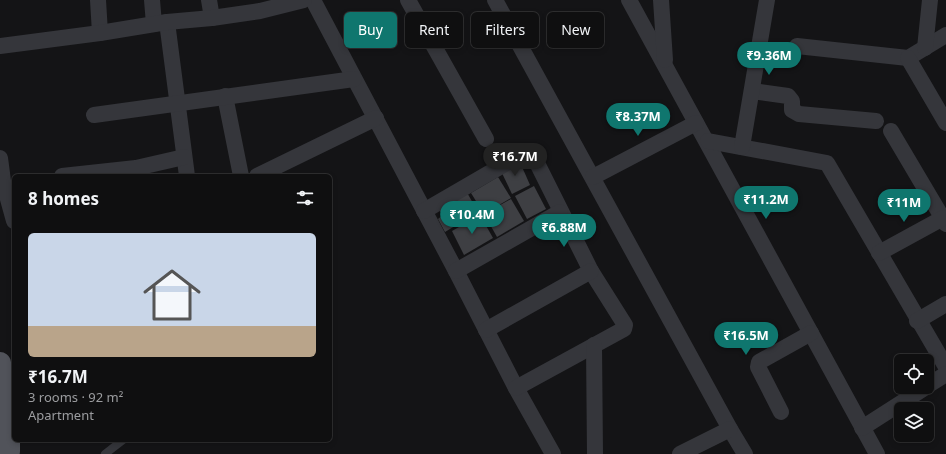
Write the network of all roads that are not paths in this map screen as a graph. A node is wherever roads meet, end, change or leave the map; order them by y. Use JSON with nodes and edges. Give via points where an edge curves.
{"nodes":[{"id":1,"x":98,"y":0,"type":"edge"},
{"id":2,"x":152,"y":0,"type":"edge"},
{"id":3,"x":210,"y":0,"type":"edge"},
{"id":4,"x":304,"y":0,"type":"edge"},
{"id":5,"x":313,"y":0,"type":"edge"},
{"id":6,"x":408,"y":0,"type":"edge"},
{"id":7,"x":495,"y":0,"type":"edge"},
{"id":8,"x":629,"y":0,"type":"edge"},
{"id":9,"x":661,"y":0,"type":"edge"},
{"id":10,"x":767,"y":0,"type":"edge"},
{"id":11,"x":930,"y":0,"type":"edge"},
{"id":12,"x":212,"y":18,"type":"junction"},
{"id":13,"x":161,"y":23,"type":"junction"},
{"id":14,"x":100,"y":34,"type":"junction"},
{"id":15,"x":946,"y":35,"type":"edge"},
{"id":16,"x":0,"y":46,"type":"edge"},
{"id":17,"x":798,"y":46,"type":"dead end"},
{"id":18,"x":925,"y":48,"type":"junction"},
{"id":19,"x":908,"y":58,"type":"junction"},
{"id":20,"x":665,"y":65,"type":"junction"},
{"id":21,"x":354,"y":78,"type":"junction"},
{"id":22,"x":752,"y":91,"type":"junction"},
{"id":23,"x":225,"y":96,"type":"junction"},
{"id":24,"x":177,"y":104,"type":"junction"},
{"id":25,"x":94,"y":115,"type":"dead end"},
{"id":26,"x":376,"y":118,"type":"junction"},
{"id":27,"x":876,"y":121,"type":"dead end"},
{"id":28,"x":696,"y":123,"type":"junction"},
{"id":29,"x":946,"y":123,"type":"edge"},
{"id":30,"x":891,"y":131,"type":"dead end"},
{"id":31,"x":486,"y":139,"type":"dead end"},
{"id":32,"x":708,"y":141,"type":"junction"},
{"id":33,"x":742,"y":147,"type":"junction"},
{"id":34,"x":184,"y":157,"type":"junction"},
{"id":35,"x":0,"y":158,"type":"edge"},
{"id":36,"x":80,"y":174,"type":"edge"},
{"id":37,"x":187,"y":174,"type":"edge"},
{"id":38,"x":241,"y":174,"type":"edge"},
{"id":39,"x":261,"y":174,"type":"edge"},
{"id":40,"x":593,"y":177,"type":"junction"},
{"id":41,"x":8,"y":181,"type":"edge"},
{"id":42,"x":12,"y":208,"type":"edge"},
{"id":43,"x":424,"y":211,"type":"junction"},
{"id":44,"x":560,"y":212,"type":"junction"},
{"id":45,"x":944,"y":221,"type":"edge"},
{"id":46,"x":879,"y":253,"type":"junction"},
{"id":47,"x":456,"y":271,"type":"junction"},
{"id":48,"x":591,"y":271,"type":"junction"},
{"id":49,"x":946,"y":304,"type":"edge"},
{"id":50,"x":917,"y":321,"type":"junction"},
{"id":51,"x":486,"y":330,"type":"junction"},
{"id":52,"x":811,"y":333,"type":"junction"},
{"id":53,"x":594,"y":345,"type":"junction"},
{"id":54,"x":0,"y":363,"type":"edge"},
{"id":55,"x":946,"y":367,"type":"edge"},
{"id":56,"x":946,"y":374,"type":"edge"},
{"id":57,"x":934,"y":382,"type":"edge"},
{"id":58,"x":516,"y":388,"type":"junction"},
{"id":59,"x":915,"y":394,"type":"edge"},
{"id":60,"x":781,"y":412,"type":"dead end"},
{"id":61,"x":862,"y":428,"type":"junction"},
{"id":62,"x":730,"y":429,"type":"junction"},
{"id":63,"x":120,"y":442,"type":"edge"},
{"id":64,"x":7,"y":450,"type":"edge"},
{"id":65,"x":105,"y":454,"type":"edge"},
{"id":66,"x":553,"y":454,"type":"edge"},
{"id":67,"x":595,"y":454,"type":"edge"},
{"id":68,"x":680,"y":454,"type":"edge"},
{"id":69,"x":745,"y":454,"type":"edge"},
{"id":70,"x":877,"y":454,"type":"edge"}],
"edges":[{"from":1,"to":14,"type":"street"},
{"from":2,"to":13,"type":"street"},
{"from":3,"to":12,"type":"street"},
{"from":4,"to":12,"type":"street","via":[[260,11]]},
{"from":5,"to":21,"type":"street"},
{"from":6,"to":31,"type":"street"},
{"from":7,"to":40,"type":"street"},
{"from":8,"to":20,"type":"street"},
{"from":9,"to":20,"type":"street"},
{"from":10,"to":22,"type":"street"},
{"from":11,"to":18,"type":"street"},
{"from":12,"to":13,"type":"street"},
{"from":13,"to":14,"type":"street"},
{"from":13,"to":24,"type":"street"},
{"from":14,"to":16,"type":"street"},
{"from":15,"to":18,"type":"street"},
{"from":17,"to":19,"type":"street"},
{"from":18,"to":19,"type":"street"},
{"from":19,"to":29,"type":"street"},
{"from":20,"to":28,"type":"street"},
{"from":21,"to":23,"type":"street"},
{"from":21,"to":26,"type":"street"},
{"from":22,"to":27,"type":"street","via":[[788,96],[792,101],[792,110],[800,114]]},
{"from":22,"to":33,"type":"street"},
{"from":23,"to":24,"type":"street"},
{"from":23,"to":38,"type":"street"},
{"from":24,"to":25,"type":"street"},
{"from":24,"to":34,"type":"street"},
{"from":26,"to":39,"type":"street"},
{"from":26,"to":43,"type":"street"},
{"from":28,"to":32,"type":"street"},
{"from":28,"to":40,"type":"street"},
{"from":30,"to":45,"type":"street"},
{"from":32,"to":33,"type":"street"},
{"from":32,"to":52,"type":"street"},
{"from":33,"to":46,"type":"street","via":[[827,163]]},
{"from":34,"to":36,"type":"street","via":[[136,168]]},
{"from":34,"to":37,"type":"street"},
{"from":35,"to":41,"type":"street"},
{"from":40,"to":62,"type":"street"},
{"from":41,"to":42,"type":"street"},
{"from":43,"to":44,"type":"street","via":[[529,150]]},
{"from":43,"to":47,"type":"street"},
{"from":44,"to":47,"type":"street"},
{"from":44,"to":48,"type":"street"},
{"from":45,"to":46,"type":"street"},
{"from":46,"to":50,"type":"street"},
{"from":47,"to":51,"type":"street"},
{"from":48,"to":51,"type":"street"},
{"from":48,"to":53,"type":"street","via":[[625,326],[624,329]]},
{"from":49,"to":50,"type":"street"},
{"from":50,"to":55,"type":"street"},
{"from":51,"to":58,"type":"street"},
{"from":52,"to":60,"type":"street","via":[[758,364]]},
{"from":52,"to":61,"type":"street"},
{"from":53,"to":58,"type":"street"},
{"from":53,"to":67,"type":"street"},
{"from":54,"to":64,"type":"main road","via":[[9,427]]},
{"from":56,"to":57,"type":"street"},
{"from":58,"to":66,"type":"street"},
{"from":59,"to":61,"type":"street"},
{"from":61,"to":70,"type":"street"},
{"from":62,"to":68,"type":"street"},
{"from":62,"to":69,"type":"street"},
{"from":63,"to":65,"type":"lane"}]}
